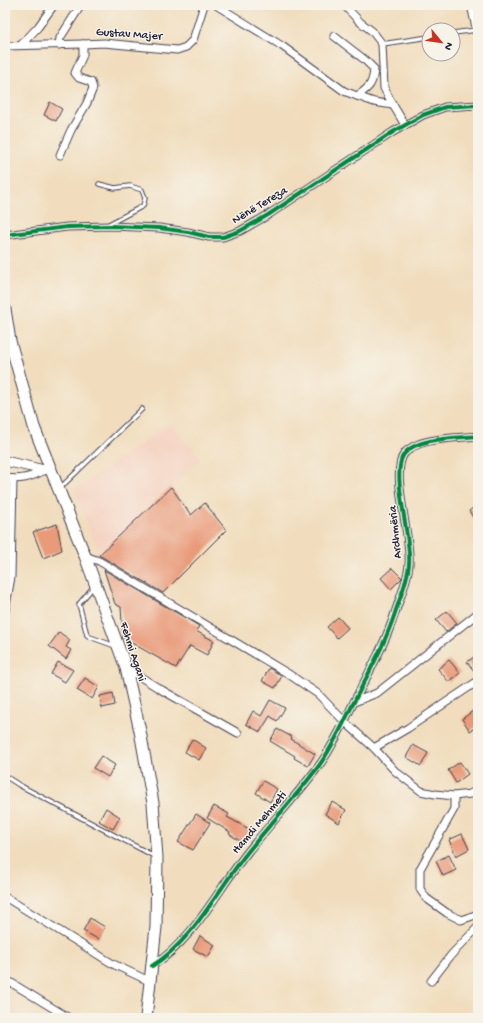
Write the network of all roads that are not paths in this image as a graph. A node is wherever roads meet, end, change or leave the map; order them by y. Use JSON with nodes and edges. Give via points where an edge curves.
{"nodes":[{"id":1,"x":54,"y":5,"type":"edge"},
{"id":2,"x":81,"y":5,"type":"edge"},
{"id":3,"x":204,"y":5,"type":"edge"},
{"id":4,"x":216,"y":5,"type":"edge"},
{"id":5,"x":344,"y":5,"type":"edge"},
{"id":6,"x":471,"y":5,"type":"edge"},
{"id":7,"x":461,"y":33,"type":"edge"},
{"id":8,"x":477,"y":33,"type":"edge"},
{"id":9,"x":334,"y":36,"type":"dead end"},
{"id":10,"x":421,"y":38,"type":"edge"},
{"id":11,"x":83,"y":44,"type":"junction"},
{"id":12,"x":382,"y":44,"type":"junction"},
{"id":13,"x":21,"y":45,"type":"junction"},
{"id":14,"x":59,"y":45,"type":"junction"},
{"id":15,"x":5,"y":46,"type":"edge"},
{"id":16,"x":374,"y":69,"type":"junction"},
{"id":17,"x":384,"y":88,"type":"junction"},
{"id":18,"x":356,"y":96,"type":"junction"},
{"id":19,"x":393,"y":105,"type":"junction"},
{"id":20,"x":478,"y":105,"type":"edge"},
{"id":21,"x":405,"y":125,"type":"junction"},
{"id":22,"x":60,"y":155,"type":"dead end"},
{"id":23,"x":99,"y":184,"type":"dead end"},
{"id":24,"x":106,"y":226,"type":"junction"},
{"id":25,"x":5,"y":235,"type":"edge"},
{"id":26,"x":5,"y":309,"type":"edge"},
{"id":27,"x":142,"y":409,"type":"dead end"},
{"id":28,"x":478,"y":436,"type":"edge"},
{"id":29,"x":456,"y":438,"type":"junction"},
{"id":30,"x":478,"y":441,"type":"edge"},
{"id":31,"x":5,"y":461,"type":"edge"},
{"id":32,"x":47,"y":469,"type":"junction"},
{"id":33,"x":5,"y":478,"type":"edge"},
{"id":34,"x":13,"y":479,"type":"junction"},
{"id":35,"x":59,"y":488,"type":"junction"},
{"id":36,"x":9,"y":526,"type":"edge"},
{"id":37,"x":85,"y":556,"type":"junction"},
{"id":38,"x":95,"y":585,"type":"junction"},
{"id":39,"x":5,"y":611,"type":"edge"},
{"id":40,"x":478,"y":613,"type":"edge"},
{"id":41,"x":119,"y":648,"type":"junction"},
{"id":42,"x":126,"y":668,"type":"junction"},
{"id":43,"x":478,"y":681,"type":"edge"},
{"id":44,"x":354,"y":702,"type":"junction"},
{"id":45,"x":345,"y":722,"type":"junction"},
{"id":46,"x":238,"y":733,"type":"dead end"},
{"id":47,"x":374,"y":748,"type":"junction"},
{"id":48,"x":5,"y":776,"type":"edge"},
{"id":49,"x":478,"y":790,"type":"edge"},
{"id":50,"x":454,"y":796,"type":"junction"},
{"id":51,"x":157,"y":858,"type":"junction"},
{"id":52,"x":5,"y":897,"type":"edge"},
{"id":53,"x":478,"y":914,"type":"edge"},
{"id":54,"x":478,"y":927,"type":"edge"},
{"id":55,"x":152,"y":966,"type":"junction"},
{"id":56,"x":5,"y":979,"type":"edge"},
{"id":57,"x":431,"y":981,"type":"dead end"},
{"id":58,"x":151,"y":982,"type":"junction"},
{"id":59,"x":69,"y":1018,"type":"edge"},
{"id":60,"x":146,"y":1018,"type":"edge"}],
"edges":[{"from":1,"to":13,"type":"street"},
{"from":2,"to":14,"type":"street","via":[[60,38]]},
{"from":3,"to":11,"type":"street","name":"Gustav Majer","via":[[192,40],[186,47],[177,50],[104,43]]},
{"from":4,"to":18,"type":"street","via":[[282,46],[344,91]]},
{"from":5,"to":12,"type":"street"},
{"from":6,"to":8,"type":"street"},
{"from":7,"to":8,"type":"lane"},
{"from":9,"to":16,"type":"street"},
{"from":10,"to":12,"type":"lane"},
{"from":11,"to":14,"type":"street"},
{"from":11,"to":22,"type":"street","name":"Gustav Majer","via":[[83,56],[75,73],[79,78],[91,82],[93,88]]},
{"from":12,"to":17,"type":"street"},
{"from":13,"to":14,"type":"street"},
{"from":13,"to":15,"type":"street"},
{"from":16,"to":17,"type":"street","via":[[378,81]]},
{"from":16,"to":18,"type":"street","via":[[373,81],[365,91]]},
{"from":17,"to":19,"type":"street"},
{"from":18,"to":19,"type":"street"},
{"from":19,"to":21,"type":"street"},
{"from":20,"to":21,"type":"street","name":"Nënë Tereza","via":[[445,107]]},
{"from":21,"to":24,"type":"street","name":"Nënë Tereza","via":[[268,214],[240,231],[223,237],[159,228]]},
{"from":23,"to":24,"type":"lane","via":[[115,188],[130,186],[142,190],[144,198],[143,206]]},
{"from":24,"to":25,"type":"street","name":"Nënë Tereza","via":[[67,227]]},
{"from":26,"to":32,"type":"main road","name":"Fehmi Agani","via":[[10,341]]},
{"from":27,"to":35,"type":"lane"},
{"from":28,"to":29,"type":"street","name":"Ardhmëria"},
{"from":29,"to":30,"type":"street"},
{"from":29,"to":44,"type":"street","name":"Ardhmëria","via":[[416,444],[400,461],[409,564],[388,634]]},
{"from":31,"to":32,"type":"street"},
{"from":32,"to":34,"type":"street","via":[[29,478]]},
{"from":32,"to":35,"type":"main road","name":"Fehmi Agani"},
{"from":33,"to":34,"type":"street"},
{"from":34,"to":36,"type":"street"},
{"from":35,"to":37,"type":"main road","name":"Fehmi Agani"},
{"from":36,"to":39,"type":"street","via":[[11,577]]},
{"from":37,"to":38,"type":"main road","name":"Fehmi Agani"},
{"from":37,"to":45,"type":"street","via":[[99,560],[287,673],[318,694]]},
{"from":38,"to":41,"type":"main road","name":"Fehmi Agani"},
{"from":38,"to":41,"type":"lane","via":[[79,604],[87,635]]},
{"from":40,"to":44,"type":"street","via":[[377,693]]},
{"from":41,"to":42,"type":"main road","name":"Fehmi Agani"},
{"from":42,"to":46,"type":"street"},
{"from":42,"to":51,"type":"main road","name":"Fehmi Agani","via":[[153,803]]},
{"from":43,"to":47,"type":"street"},
{"from":44,"to":45,"type":"street","name":"Ardhmëria"},
{"from":45,"to":47,"type":"street"},
{"from":45,"to":55,"type":"street","name":"Hamdi Mehmeti","via":[[320,764],[243,858],[191,930],[176,947]]},
{"from":47,"to":50,"type":"street","via":[[395,771],[421,791]]},
{"from":48,"to":51,"type":"lane"},
{"from":49,"to":50,"type":"street"},
{"from":50,"to":53,"type":"street","via":[[454,809],[420,869],[420,889],[426,898],[461,920]]},
{"from":51,"to":55,"type":"main road","name":"Fehmi Agani","via":[[156,927]]},
{"from":52,"to":58,"type":"street","via":[[113,964]]},
{"from":54,"to":57,"type":"street"},
{"from":55,"to":58,"type":"main road","name":"Fehmi Agani"},
{"from":56,"to":59,"type":"street"},
{"from":58,"to":60,"type":"main road","name":"Fehmi Agani"}]}
